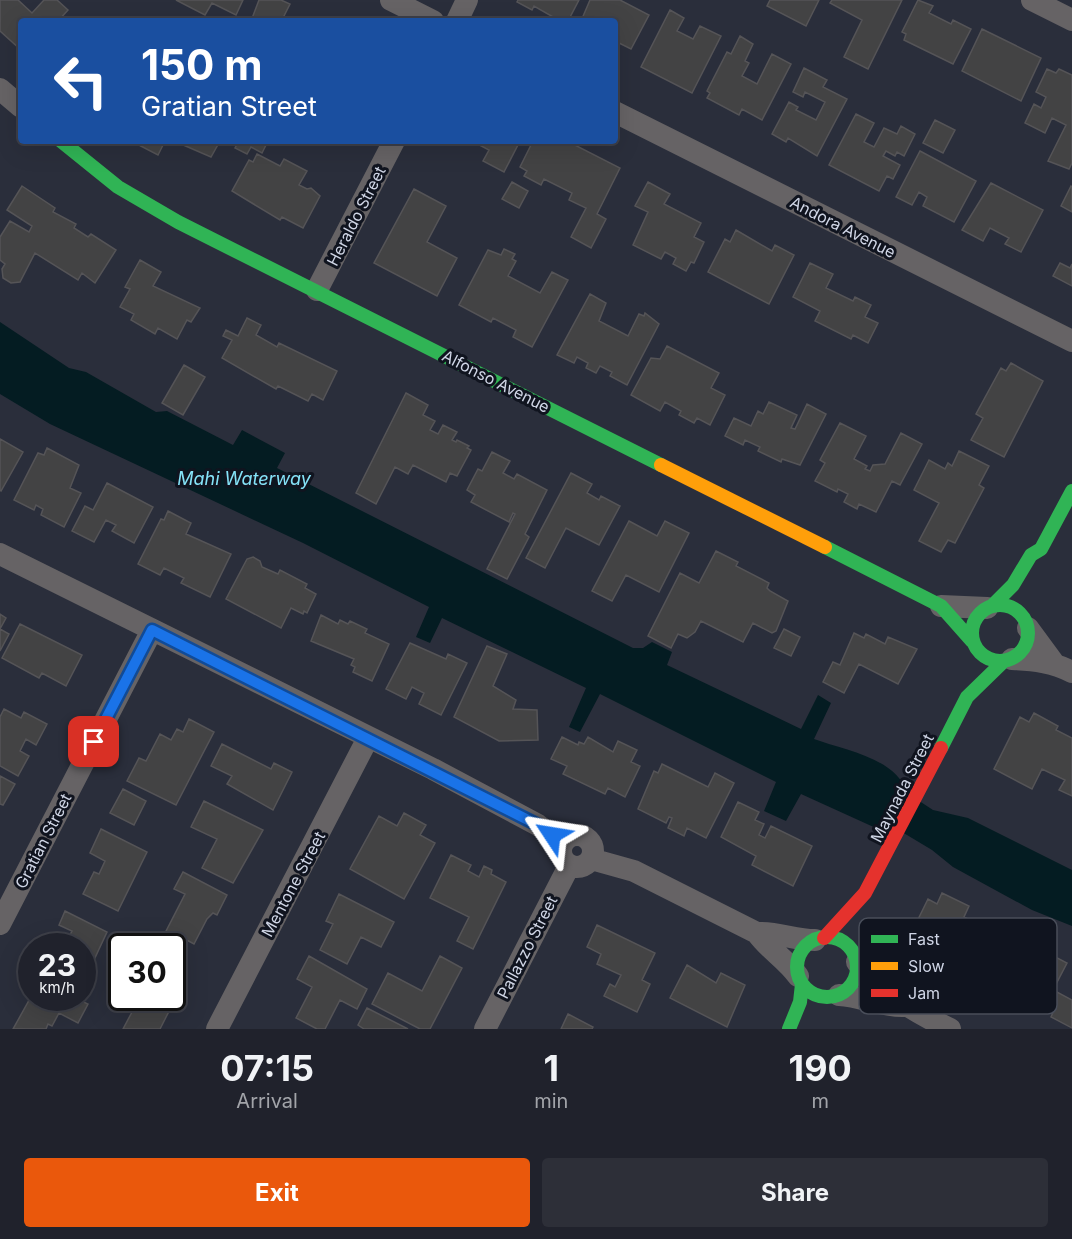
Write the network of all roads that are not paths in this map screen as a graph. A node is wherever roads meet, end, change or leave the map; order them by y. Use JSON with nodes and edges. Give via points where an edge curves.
{"nodes":[{"id":1,"x":391,"y":0,"type":"edge"},
{"id":2,"x":467,"y":0,"type":"edge"},
{"id":3,"x":1032,"y":0,"type":"edge"},
{"id":4,"x":427,"y":18,"type":"edge"},
{"id":5,"x":458,"y":18,"type":"edge"},
{"id":6,"x":1072,"y":21,"type":"edge"},
{"id":7,"x":0,"y":89,"type":"edge"},
{"id":8,"x":18,"y":104,"type":"edge"},
{"id":9,"x":618,"y":114,"type":"edge"},
{"id":10,"x":65,"y":144,"type":"edge"},
{"id":11,"x":392,"y":144,"type":"edge"},
{"id":12,"x":317,"y":290,"type":"junction"},
{"id":13,"x":1072,"y":341,"type":"edge"},
{"id":14,"x":1072,"y":491,"type":"edge"},
{"id":15,"x":1041,"y":549,"type":"junction"},
{"id":16,"x":0,"y":554,"type":"edge"},
{"id":17,"x":1041,"y":568,"type":"dead end"},
{"id":18,"x":1029,"y":597,"type":"dead end"},
{"id":19,"x":941,"y":606,"type":"junction"},
{"id":20,"x":990,"y":607,"type":"junction"},
{"id":21,"x":1027,"y":625,"type":"junction"},
{"id":22,"x":152,"y":630,"type":"junction"},
{"id":23,"x":974,"y":644,"type":"junction"},
{"id":24,"x":1008,"y":660,"type":"junction"},
{"id":25,"x":1062,"y":667,"type":"edge"},
{"id":26,"x":967,"y":697,"type":"junction"},
{"id":27,"x":368,"y":738,"type":"junction"},
{"id":28,"x":562,"y":844,"type":"junction"},
{"id":29,"x":591,"y":859,"type":"junction"},
{"id":30,"x":569,"y":866,"type":"junction"},
{"id":31,"x":866,"y":893,"type":"junction"},
{"id":32,"x":860,"y":918,"type":"edge"},
{"id":33,"x":859,"y":921,"type":"edge"},
{"id":34,"x":0,"y":924,"type":"edge"},
{"id":35,"x":757,"y":933,"type":"junction"},
{"id":36,"x":819,"y":939,"type":"junction"},
{"id":37,"x":855,"y":957,"type":"junction"},
{"id":38,"x":859,"y":962,"type":"edge"},
{"id":39,"x":800,"y":980,"type":"junction"},
{"id":40,"x":836,"y":996,"type":"junction"},
{"id":41,"x":859,"y":998,"type":"edge"},
{"id":42,"x":820,"y":1009,"type":"dead end"},
{"id":43,"x":920,"y":1014,"type":"edge"},
{"id":44,"x":217,"y":1029,"type":"edge"},
{"id":45,"x":485,"y":1029,"type":"edge"},
{"id":46,"x":789,"y":1029,"type":"edge"},
{"id":47,"x":950,"y":1029,"type":"edge"}],
"edges":[{"from":1,"to":4,"type":"street"},
{"from":2,"to":5,"type":"street"},
{"from":3,"to":6,"type":"street"},
{"from":7,"to":8,"type":"street"},
{"from":9,"to":13,"type":"street","name":"Andora Avenue"},
{"from":10,"to":12,"type":"street","name":"Alfonso Avenue","via":[[147,205]]},
{"from":11,"to":12,"type":"street","name":"Heraldo Street"},
{"from":12,"to":19,"type":"street","name":"Alfonso Avenue"},
{"from":14,"to":15,"type":"street"},
{"from":15,"to":17,"type":"street"},
{"from":15,"to":20,"type":"street","via":[[1031,555],[1013,585]]},
{"from":16,"to":22,"type":"street"},
{"from":18,"to":21,"type":"street"},
{"from":19,"to":20,"type":"street","name":"Alfonso Avenue"},
{"from":19,"to":23,"type":"street","name":"Alfonso Avenue"},
{"from":20,"to":21,"type":"street","via":[[1015,609]]},
{"from":20,"to":23,"type":"street","via":[[973,622]]},
{"from":21,"to":24,"type":"street","via":[[1024,649]]},
{"from":21,"to":25,"type":"street"},
{"from":22,"to":27,"type":"street"},
{"from":22,"to":34,"type":"street","name":"Gratian Street"},
{"from":23,"to":24,"type":"street","via":[[991,661]]},
{"from":23,"to":26,"type":"street","name":"Maynada Street"},
{"from":24,"to":25,"type":"street"},
{"from":24,"to":26,"type":"street","name":"Maynada Street"},
{"from":26,"to":31,"type":"street","name":"Maynada Street"},
{"from":27,"to":28,"type":"street","via":[[538,825]]},
{"from":27,"to":44,"type":"street","name":"Mentone Street"},
{"from":28,"to":29,"type":"street","via":[[570,837],[584,837],[591,844]]},
{"from":28,"to":30,"type":"street","via":[[562,858]]},
{"from":29,"to":30,"type":"street","via":[[582,867]]},
{"from":29,"to":35,"type":"street","via":[[634,871]]},
{"from":30,"to":45,"type":"street","name":"Pallazzo Street"},
{"from":31,"to":32,"type":"street","name":"Maynada Street"},
{"from":31,"to":36,"type":"street","name":"Maynada Street"},
{"from":33,"to":37,"type":"street","name":"Maynada Street"},
{"from":35,"to":36,"type":"street","via":[[769,932],[798,940]]},
{"from":35,"to":39,"type":"street","via":[[787,960]]},
{"from":36,"to":37,"type":"street","via":[[841,940]]},
{"from":36,"to":39,"type":"street","via":[[802,951],[797,967]]},
{"from":37,"to":38,"type":"street"},
{"from":37,"to":40,"type":"street","via":[[854,982]]},
{"from":39,"to":40,"type":"street","via":[[815,995]]},
{"from":39,"to":46,"type":"street","via":[[800,1002]]},
{"from":40,"to":41,"type":"street"},
{"from":40,"to":42,"type":"street"},
{"from":43,"to":47,"type":"street"}]}
